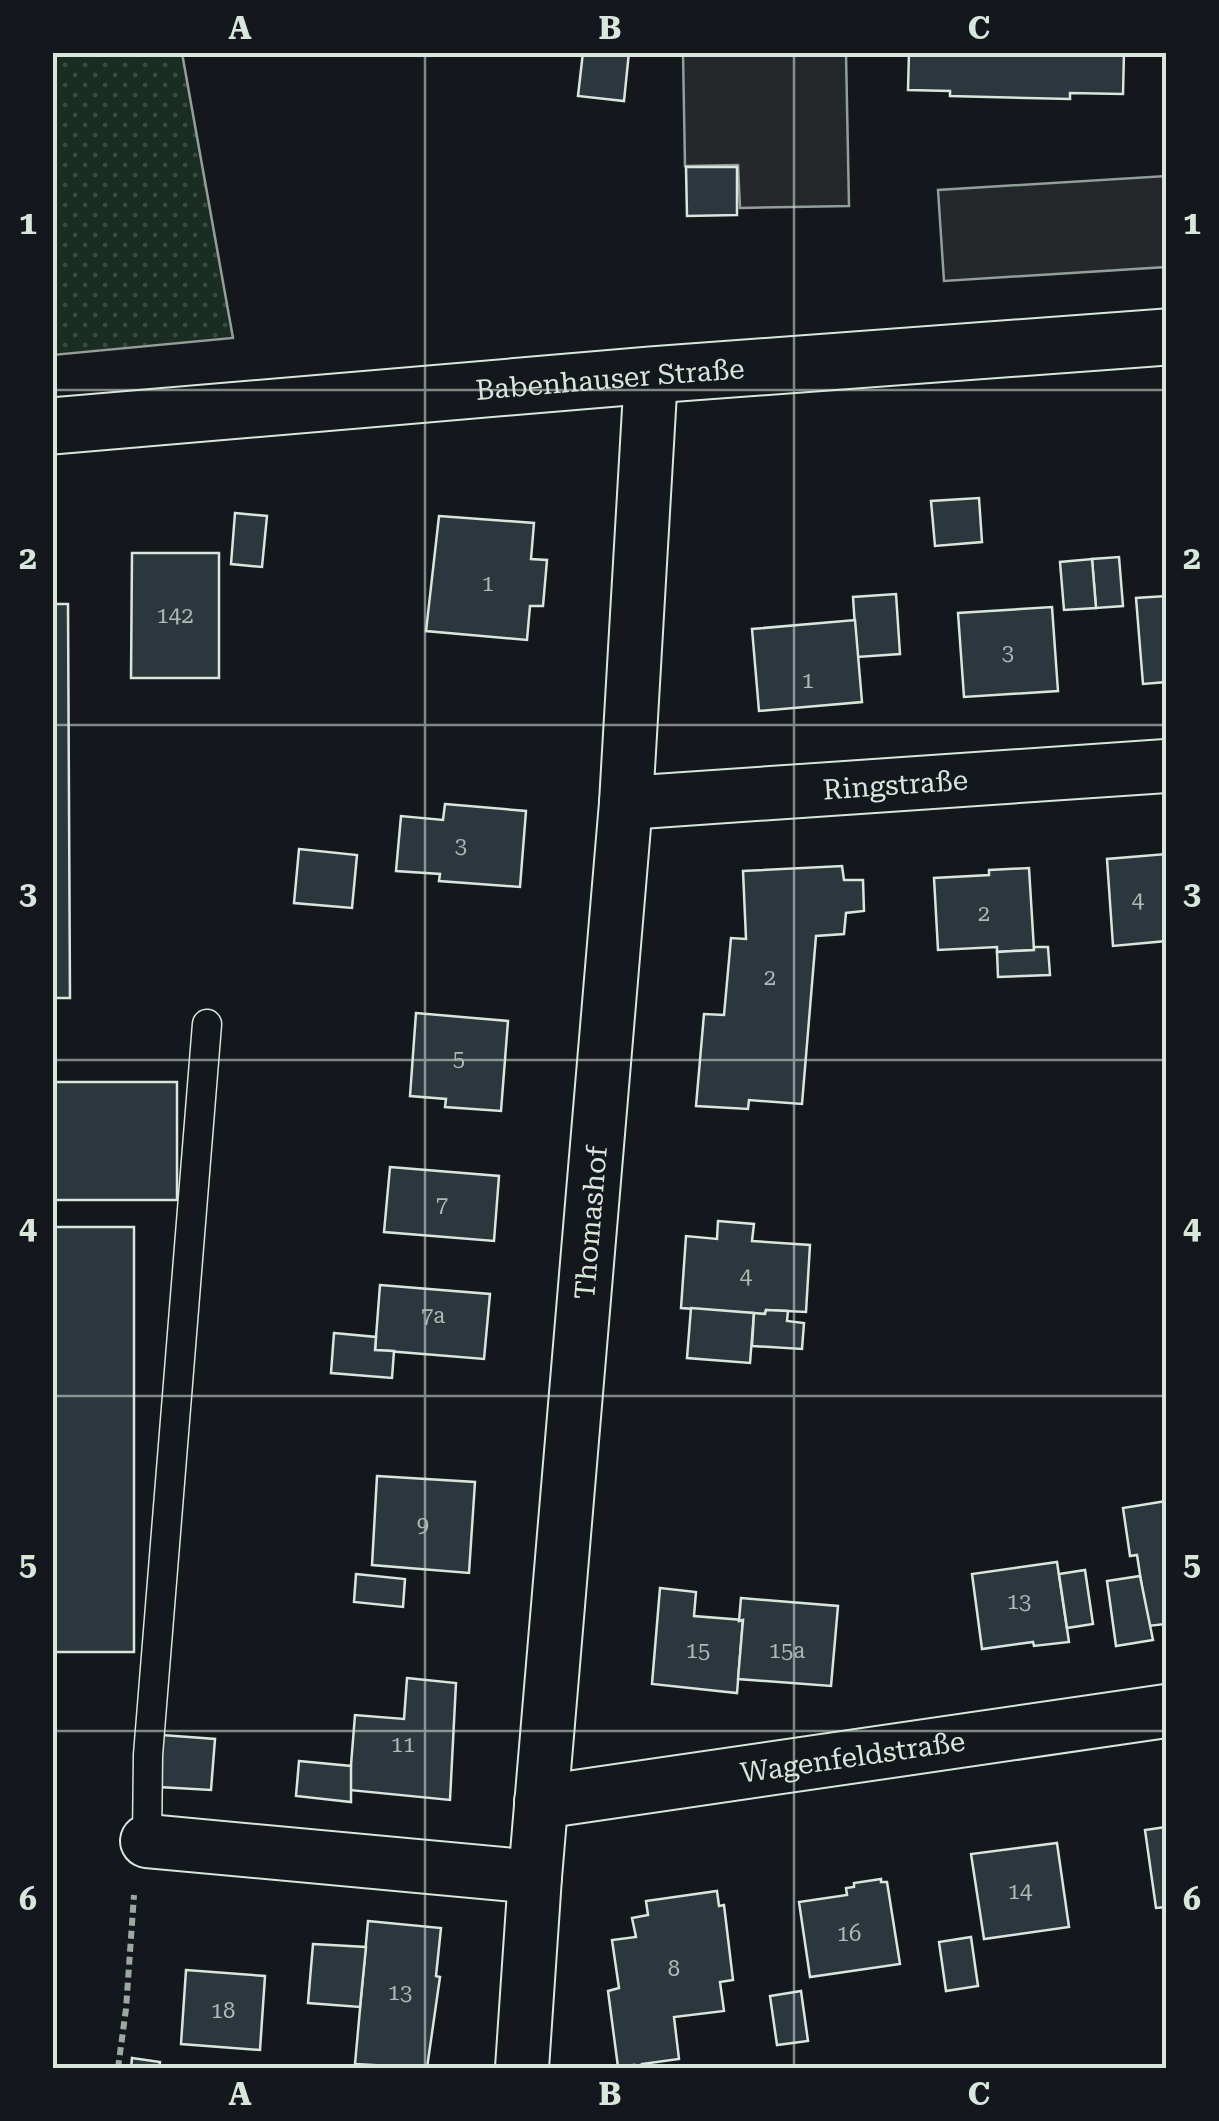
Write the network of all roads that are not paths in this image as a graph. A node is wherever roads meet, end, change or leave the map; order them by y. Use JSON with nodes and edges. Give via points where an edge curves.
{"nodes":[{"id":1,"x":1166,"y":337,"type":"edge"},
{"id":2,"x":651,"y":375,"type":"junction"},
{"id":3,"x":52,"y":426,"type":"edge"},
{"id":4,"x":1166,"y":766,"type":"edge"},
{"id":5,"x":626,"y":803,"type":"junction"},
{"id":6,"x":208,"y":1024,"type":"dead end"},
{"id":7,"x":1166,"y":1712,"type":"edge"},
{"id":8,"x":541,"y":1802,"type":"junction"},
{"id":9,"x":147,"y":1841,"type":"joint"},
{"id":10,"x":535,"y":1877,"type":"junction"},
{"id":11,"x":522,"y":2068,"type":"edge"}],
"edges":[{"from":1,"to":2,"type":"main road","name":"Babenhauser Straße"},
{"from":2,"to":3,"type":"main road","name":"Babenhauser Straße"},
{"from":2,"to":5,"type":"street","name":"Thomashof"},
{"from":4,"to":5,"type":"street","name":"Ringstraße"},
{"from":5,"to":8,"type":"street","name":"Thomashof"},
{"from":6,"to":9,"type":"lane","via":[[148,1755]]},
{"from":7,"to":8,"type":"street","name":"Wagenfeldstraße"},
{"from":8,"to":10,"type":"street","name":"Thomashof"},
{"from":9,"to":10,"type":"street"},
{"from":10,"to":11,"type":"street","name":"Thomashof"}]}
